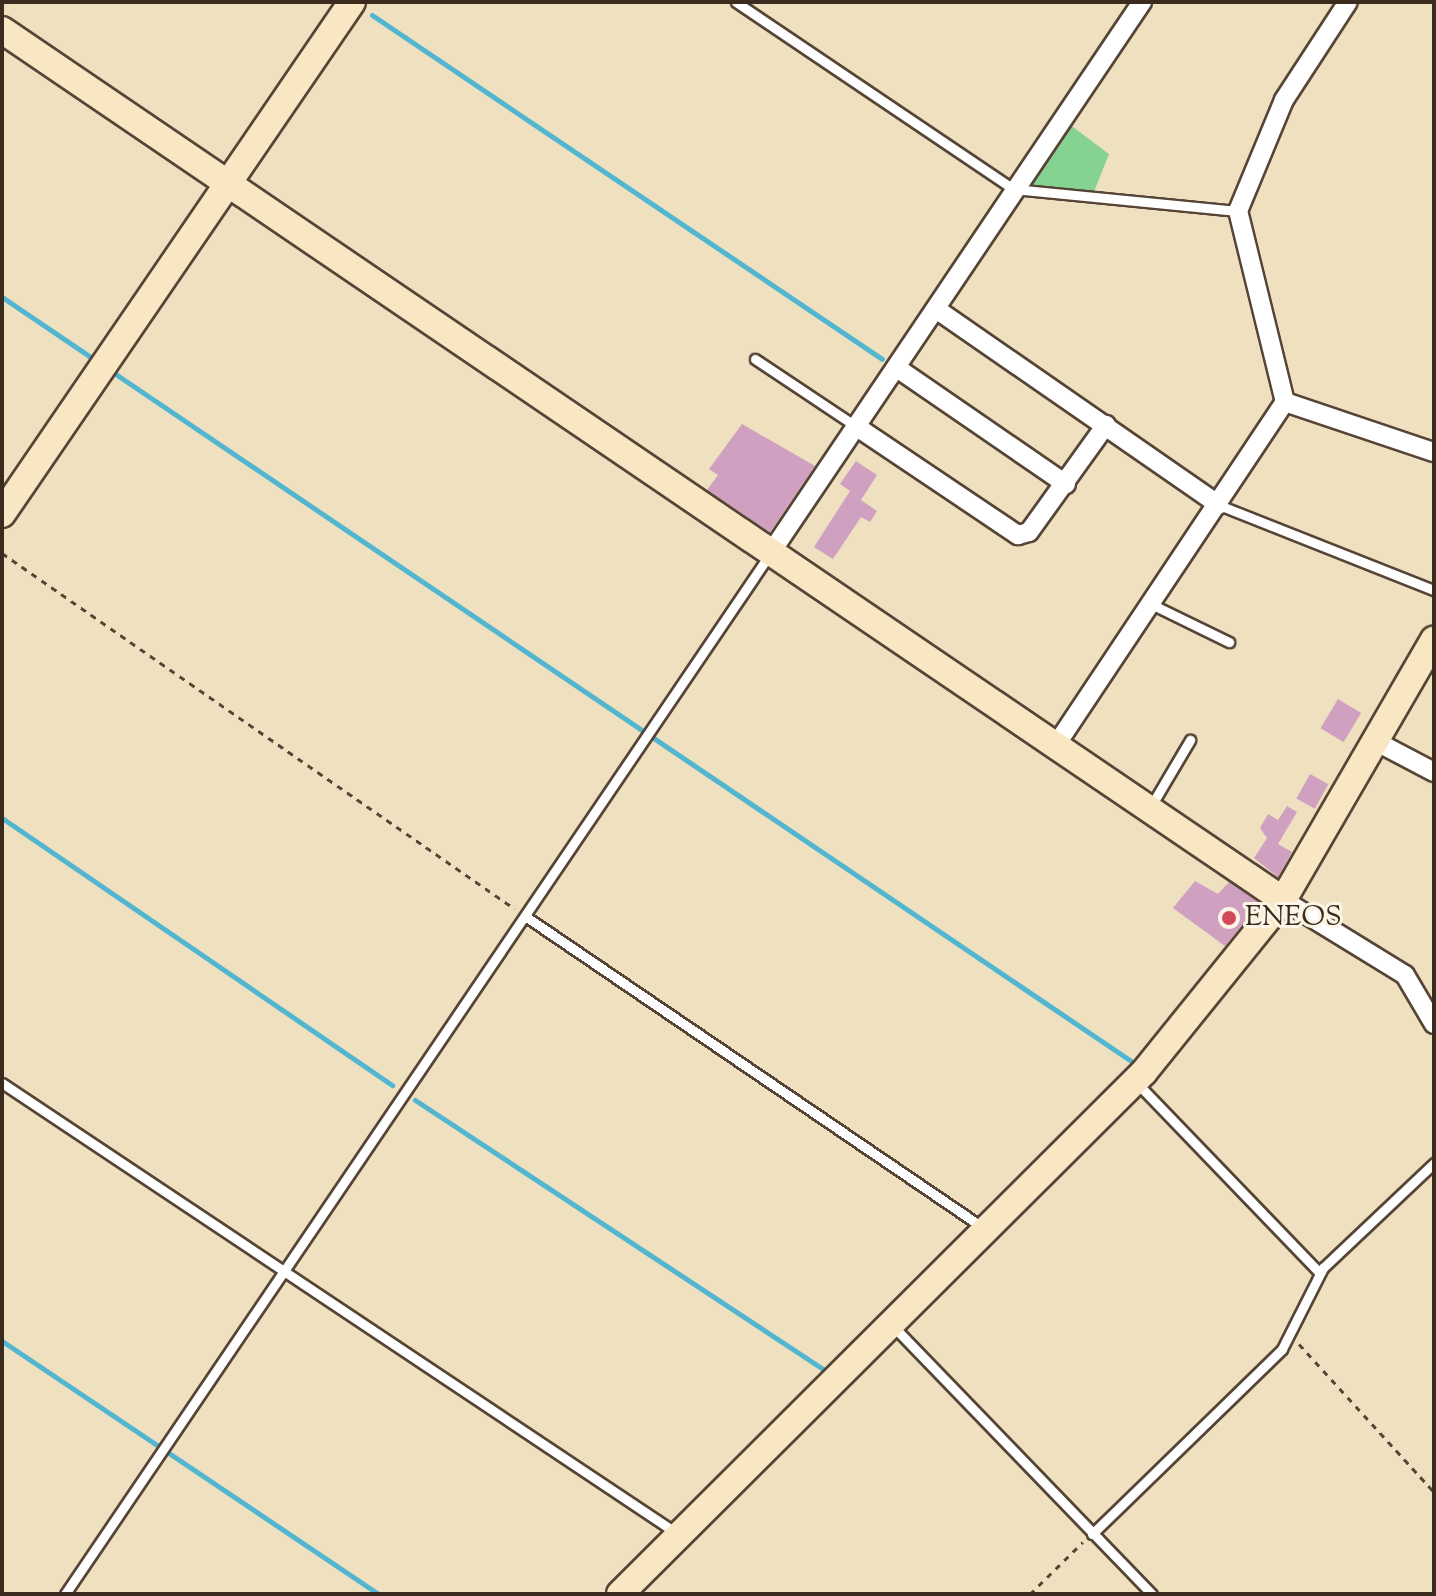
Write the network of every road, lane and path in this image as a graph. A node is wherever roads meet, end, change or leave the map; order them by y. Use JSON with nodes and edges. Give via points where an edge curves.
{"nodes":[{"id":1,"x":352,"y":2,"type":"edge"},
{"id":2,"x":736,"y":2,"type":"edge"},
{"id":3,"x":1142,"y":2,"type":"edge"},
{"id":4,"x":1348,"y":2,"type":"edge"},
{"id":5,"x":2,"y":30,"type":"edge"},
{"id":6,"x":226,"y":184,"type":"junction"},
{"id":7,"x":1013,"y":189,"type":"junction"},
{"id":8,"x":1238,"y":211,"type":"junction"},
{"id":9,"x":936,"y":309,"type":"junction"},
{"id":10,"x":755,"y":359,"type":"dead end"},
{"id":11,"x":897,"y":368,"type":"junction"},
{"id":12,"x":1285,"y":402,"type":"junction"},
{"id":13,"x":1106,"y":425,"type":"junction"},
{"id":14,"x":857,"y":427,"type":"junction"},
{"id":15,"x":1434,"y":452,"type":"edge"},
{"id":16,"x":1066,"y":484,"type":"junction"},
{"id":17,"x":1219,"y":505,"type":"junction"},
{"id":18,"x":2,"y":514,"type":"edge"},
{"id":19,"x":772,"y":551,"type":"junction"},
{"id":20,"x":2,"y":553,"type":"edge"},
{"id":21,"x":1434,"y":590,"type":"edge"},
{"id":22,"x":1151,"y":604,"type":"junction"},
{"id":23,"x":1434,"y":640,"type":"edge"},
{"id":24,"x":1229,"y":642,"type":"dead end"},
{"id":25,"x":1190,"y":740,"type":"dead end"},
{"id":26,"x":1373,"y":740,"type":"junction"},
{"id":27,"x":1056,"y":745,"type":"junction"},
{"id":28,"x":1434,"y":772,"type":"edge"},
{"id":29,"x":1149,"y":808,"type":"junction"},
{"id":30,"x":1283,"y":900,"type":"junction"},
{"id":31,"x":525,"y":916,"type":"junction"},
{"id":32,"x":1434,"y":1024,"type":"edge"},
{"id":33,"x":1136,"y":1081,"type":"junction"},
{"id":34,"x":2,"y":1083,"type":"edge"},
{"id":35,"x":1434,"y":1163,"type":"edge"},
{"id":36,"x":988,"y":1232,"type":"junction"},
{"id":37,"x":281,"y":1272,"type":"junction"},
{"id":38,"x":1320,"y":1273,"type":"junction"},
{"id":39,"x":893,"y":1325,"type":"junction"},
{"id":40,"x":1290,"y":1333,"type":"junction"},
{"id":41,"x":1434,"y":1492,"type":"edge"},
{"id":42,"x":1092,"y":1534,"type":"junction"},
{"id":43,"x":680,"y":1535,"type":"junction"},
{"id":44,"x":65,"y":1594,"type":"edge"},
{"id":45,"x":620,"y":1594,"type":"edge"},
{"id":46,"x":1030,"y":1594,"type":"edge"},
{"id":47,"x":1152,"y":1594,"type":"edge"}],
"edges":[{"from":1,"to":6,"type":"street"},
{"from":2,"to":7,"type":"lane"},
{"from":3,"to":7,"type":"street"},
{"from":4,"to":8,"type":"street","via":[[1284,100]]},
{"from":5,"to":6,"type":"street"},
{"from":6,"to":18,"type":"street"},
{"from":6,"to":19,"type":"street"},
{"from":7,"to":8,"type":"lane"},
{"from":7,"to":9,"type":"street"},
{"from":8,"to":12,"type":"street"},
{"from":9,"to":11,"type":"street"},
{"from":9,"to":13,"type":"street"},
{"from":10,"to":14,"type":"lane"},
{"from":11,"to":14,"type":"street"},
{"from":11,"to":16,"type":"street"},
{"from":12,"to":15,"type":"street"},
{"from":12,"to":17,"type":"street"},
{"from":13,"to":16,"type":"street"},
{"from":13,"to":17,"type":"street"},
{"from":14,"to":16,"type":"street","via":[[1018,535],[1029,532]]},
{"from":14,"to":19,"type":"street"},
{"from":17,"to":21,"type":"lane"},
{"from":17,"to":22,"type":"street"},
{"from":19,"to":27,"type":"street"},
{"from":19,"to":31,"type":"lane"},
{"from":20,"to":31,"type":"path"},
{"from":22,"to":24,"type":"lane"},
{"from":22,"to":27,"type":"street"},
{"from":23,"to":26,"type":"street"},
{"from":25,"to":29,"type":"lane"},
{"from":26,"to":28,"type":"street"},
{"from":26,"to":30,"type":"street"},
{"from":27,"to":29,"type":"street"},
{"from":29,"to":30,"type":"street"},
{"from":30,"to":32,"type":"street","via":[[1405,975]]},
{"from":30,"to":33,"type":"street"},
{"from":31,"to":36,"type":"lane"},
{"from":31,"to":37,"type":"lane"},
{"from":33,"to":36,"type":"street"},
{"from":33,"to":38,"type":"lane"},
{"from":34,"to":37,"type":"lane"},
{"from":35,"to":38,"type":"lane","via":[[1362,1225]]},
{"from":36,"to":39,"type":"street"},
{"from":37,"to":43,"type":"lane"},
{"from":37,"to":44,"type":"lane"},
{"from":38,"to":40,"type":"lane"},
{"from":39,"to":42,"type":"lane"},
{"from":39,"to":43,"type":"street"},
{"from":40,"to":41,"type":"path"},
{"from":40,"to":42,"type":"lane"},
{"from":42,"to":46,"type":"path"},
{"from":42,"to":47,"type":"lane"},
{"from":43,"to":45,"type":"street"}]}
